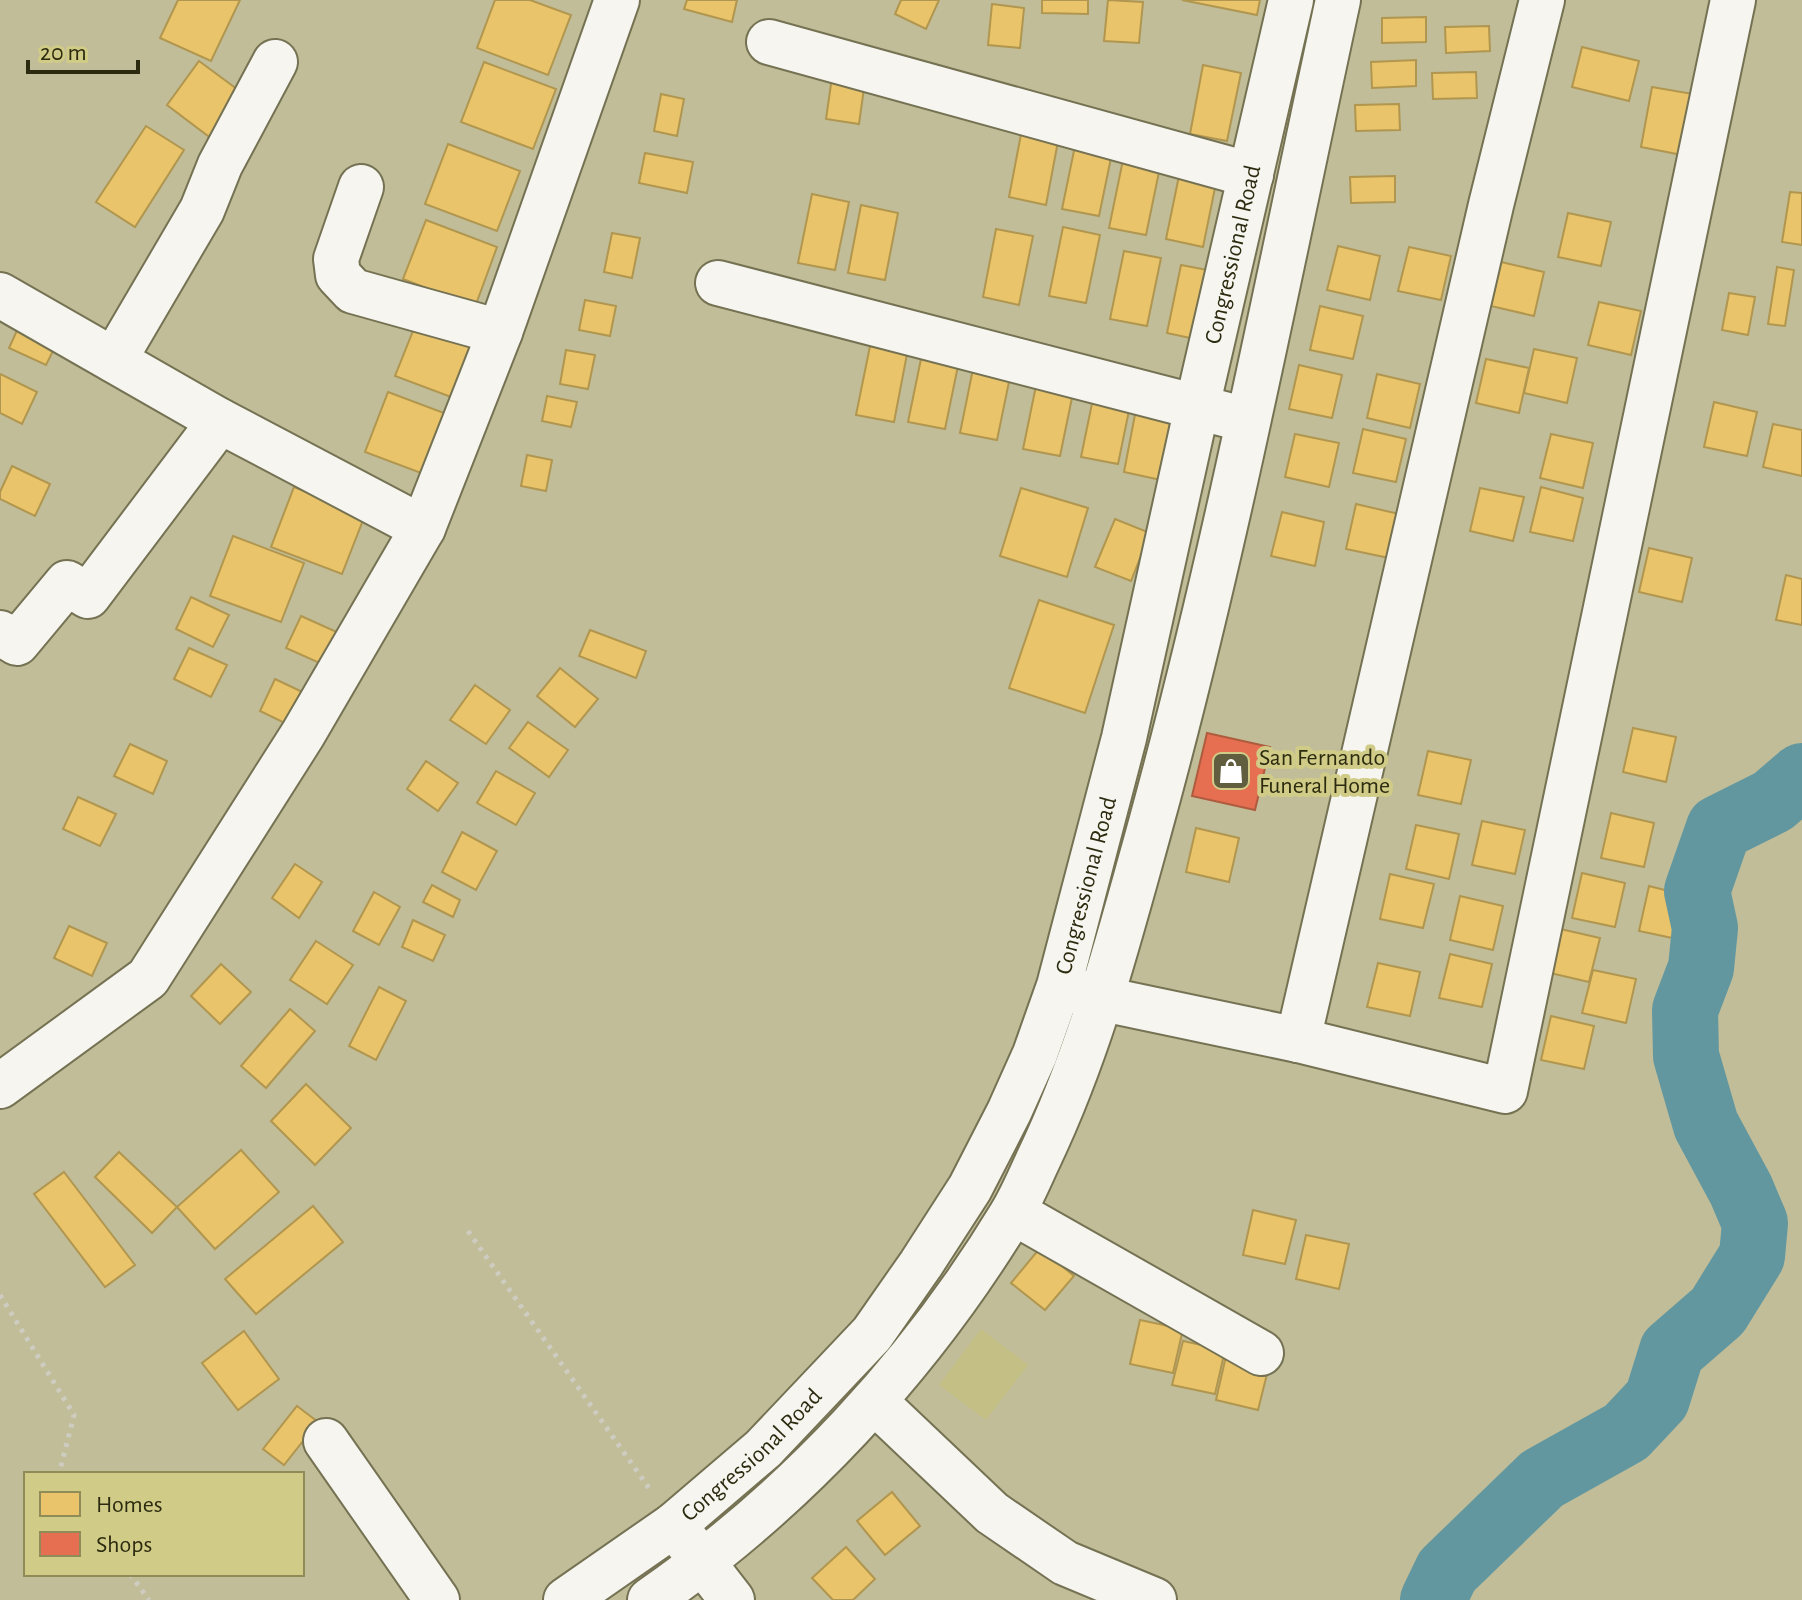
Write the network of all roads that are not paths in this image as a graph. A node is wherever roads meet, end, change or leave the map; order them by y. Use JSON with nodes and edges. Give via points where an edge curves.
{"nodes":[{"id":1,"x":617,"y":0,"type":"edge"},
{"id":2,"x":1291,"y":0,"type":"edge"},
{"id":3,"x":1338,"y":0,"type":"edge"},
{"id":4,"x":1542,"y":0,"type":"edge"},
{"id":5,"x":1733,"y":0,"type":"edge"},
{"id":6,"x":769,"y":42,"type":"dead end"},
{"id":7,"x":275,"y":62,"type":"dead end"},
{"id":8,"x":1251,"y":175,"type":"junction"},
{"id":9,"x":361,"y":187,"type":"dead end"},
{"id":10,"x":718,"y":283,"type":"dead end"},
{"id":11,"x":0,"y":295,"type":"edge"},
{"id":12,"x":500,"y":332,"type":"junction"},
{"id":13,"x":114,"y":360,"type":"junction"},
{"id":14,"x":1197,"y":407,"type":"junction"},
{"id":15,"x":1247,"y":420,"type":"junction"},
{"id":16,"x":220,"y":421,"type":"junction"},
{"id":17,"x":423,"y":528,"type":"junction"},
{"id":18,"x":0,"y":633,"type":"edge"},
{"id":19,"x":1059,"y":986,"type":"junction"},
{"id":20,"x":1103,"y":999,"type":"junction"},
{"id":21,"x":1298,"y":1040,"type":"junction"},
{"id":22,"x":0,"y":1086,"type":"edge"},
{"id":23,"x":1013,"y":1212,"type":"junction"},
{"id":24,"x":872,"y":1334,"type":"junction"},
{"id":25,"x":1261,"y":1353,"type":"dead end"},
{"id":26,"x":910,"y":1358,"type":"junction"},
{"id":27,"x":874,"y":1401,"type":"junction"},
{"id":28,"x":326,"y":1441,"type":"dead end"},
{"id":29,"x":674,"y":1525,"type":"junction"},
{"id":30,"x":704,"y":1563,"type":"junction"},
{"id":31,"x":437,"y":1600,"type":"edge"},
{"id":32,"x":566,"y":1600,"type":"edge"},
{"id":33,"x":650,"y":1600,"type":"edge"},
{"id":34,"x":732,"y":1600,"type":"edge"},
{"id":35,"x":1154,"y":1600,"type":"edge"}],
"edges":[{"from":1,"to":12,"type":"street"},
{"from":2,"to":8,"type":"street","name":"Congressional Road"},
{"from":3,"to":15,"type":"street","name":"Congressional Road"},
{"from":4,"to":21,"type":"street"},
{"from":5,"to":21,"type":"street","via":[[1505,1091]]},
{"from":6,"to":8,"type":"street"},
{"from":7,"to":13,"type":"street","via":[[202,210]]},
{"from":8,"to":14,"type":"street","name":"Congressional Road"},
{"from":9,"to":12,"type":"street","via":[[336,259],[338,275],[353,291]]},
{"from":10,"to":14,"type":"street"},
{"from":11,"to":13,"type":"street"},
{"from":12,"to":17,"type":"street"},
{"from":13,"to":16,"type":"street"},
{"from":14,"to":15,"type":"street"},
{"from":14,"to":19,"type":"street","name":"Congressional Road","via":[[1124,738]]},
{"from":15,"to":20,"type":"street","name":"Congressional Road","via":[[1171,751]]},
{"from":16,"to":17,"type":"street"},
{"from":16,"to":18,"type":"street","via":[[88,596],[67,583],[17,643]]},
{"from":17,"to":22,"type":"street","via":[[303,734],[148,978]]},
{"from":19,"to":20,"type":"street"},
{"from":19,"to":24,"type":"street","name":"Congressional Road","via":[[1015,1098],[970,1188]]},
{"from":20,"to":21,"type":"street"},
{"from":20,"to":23,"type":"street","name":"Congressional Road"},
{"from":23,"to":25,"type":"street"},
{"from":23,"to":26,"type":"street","name":"Congressional Road"},
{"from":24,"to":26,"type":"street"},
{"from":24,"to":29,"type":"street","name":"Congressional Road","via":[[763,1449]]},
{"from":26,"to":27,"type":"street","name":"Congressional Road"},
{"from":27,"to":30,"type":"street","name":"Congressional Road"},
{"from":27,"to":35,"type":"street","via":[[992,1513],[1065,1563]]},
{"from":28,"to":31,"type":"street"},
{"from":29,"to":30,"type":"street"},
{"from":29,"to":32,"type":"street","name":"Congressional Road"},
{"from":30,"to":33,"type":"street","name":"Congressional Road"},
{"from":30,"to":34,"type":"street"}]}
